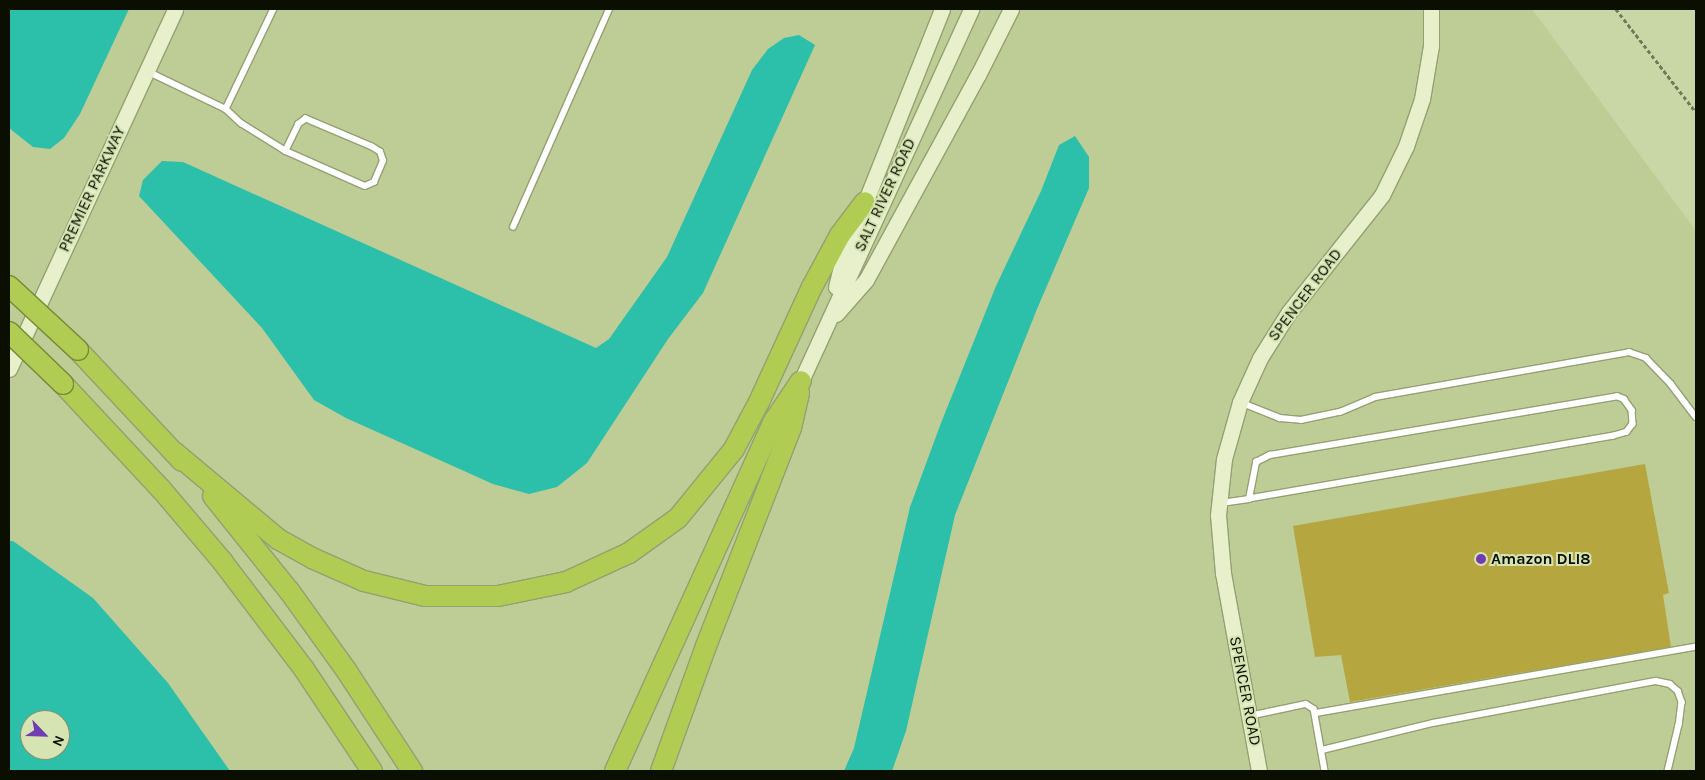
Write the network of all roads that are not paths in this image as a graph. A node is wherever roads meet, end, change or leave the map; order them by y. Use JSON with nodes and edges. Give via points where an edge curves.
{"nodes":[{"id":1,"x":175,"y":9,"type":"edge"},
{"id":2,"x":274,"y":9,"type":"edge"},
{"id":3,"x":609,"y":9,"type":"edge"},
{"id":4,"x":942,"y":9,"type":"edge"},
{"id":5,"x":971,"y":9,"type":"edge"},
{"id":6,"x":1011,"y":9,"type":"edge"},
{"id":7,"x":1431,"y":9,"type":"edge"},
{"id":8,"x":146,"y":71,"type":"junction"},
{"id":9,"x":226,"y":109,"type":"junction"},
{"id":10,"x":286,"y":151,"type":"junction"},
{"id":11,"x":865,"y":202,"type":"junction"},
{"id":12,"x":514,"y":227,"type":"dead end"},
{"id":13,"x":9,"y":286,"type":"edge"},
{"id":14,"x":826,"y":325,"type":"junction"},
{"id":15,"x":9,"y":332,"type":"edge"},
{"id":16,"x":9,"y":369,"type":"edge"},
{"id":17,"x":801,"y":381,"type":"junction"},
{"id":18,"x":1240,"y":402,"type":"junction"},
{"id":19,"x":1696,"y":417,"type":"edge"},
{"id":20,"x":174,"y":452,"type":"junction"},
{"id":21,"x":1249,"y":499,"type":"junction"},
{"id":22,"x":1219,"y":503,"type":"junction"},
{"id":23,"x":1696,"y":647,"type":"edge"},
{"id":24,"x":1316,"y":713,"type":"junction"},
{"id":25,"x":1249,"y":716,"type":"junction"},
{"id":26,"x":1322,"y":750,"type":"junction"},
{"id":27,"x":372,"y":771,"type":"edge"},
{"id":28,"x":412,"y":771,"type":"edge"},
{"id":29,"x":615,"y":771,"type":"edge"},
{"id":30,"x":661,"y":771,"type":"edge"},
{"id":31,"x":1259,"y":771,"type":"edge"},
{"id":32,"x":1325,"y":771,"type":"edge"},
{"id":33,"x":1668,"y":771,"type":"edge"}],
"edges":[{"from":1,"to":8,"type":"street","name":"PREMIER PARKWAY"},
{"from":2,"to":9,"type":"lane"},
{"from":3,"to":12,"type":"lane"},
{"from":4,"to":11,"type":"street"},
{"from":5,"to":14,"type":"street","name":"SALT RIVER ROAD"},
{"from":6,"to":14,"type":"street","via":[[866,280]]},
{"from":7,"to":18,"type":"street","name":"SPENCER ROAD","via":[[1431,46],[1422,99],[1406,146],[1382,195],[1274,334]]},
{"from":8,"to":9,"type":"lane"},
{"from":8,"to":16,"type":"street","name":"PREMIER PARKWAY"},
{"from":9,"to":10,"type":"lane","via":[[241,123]]},
{"from":10,"to":10,"type":"lane","via":[[365,186],[374,182],[383,161],[380,152],[372,147],[306,119],[299,124]]},
{"from":11,"to":14,"type":"street","via":[[843,258]]},
{"from":11,"to":20,"type":"highway","via":[[840,235],[816,278],[734,449],[678,518],[629,553],[566,582],[498,596],[425,596],[364,581],[278,539]]},
{"from":13,"to":20,"type":"highway","bridge":true,"via":[[78,350]]},
{"from":14,"to":17,"type":"street","name":"SALT RIVER ROAD"},
{"from":15,"to":27,"type":"highway","bridge":true,"via":[[63,384],[161,489],[222,561],[304,669]]},
{"from":17,"to":29,"type":"highway","via":[[774,421]]},
{"from":17,"to":30,"type":"highway","via":[[791,428]]},
{"from":18,"to":19,"type":"lane","via":[[1280,418],[1301,420],[1340,412],[1375,397],[1629,352],[1646,358]]},
{"from":18,"to":22,"type":"street","name":"SPENCER ROAD","via":[[1224,459]]},
{"from":20,"to":28,"type":"highway","via":[[290,592]]},
{"from":21,"to":21,"type":"lane","via":[[1256,462],[1270,455],[1617,396],[1624,398],[1632,410],[1633,424],[1627,432],[1614,436]]},
{"from":21,"to":22,"type":"lane"},
{"from":22,"to":25,"type":"street","name":"SPENCER ROAD","via":[[1223,573]]},
{"from":23,"to":24,"type":"lane"},
{"from":24,"to":25,"type":"lane","via":[[1306,704]]},
{"from":24,"to":26,"type":"lane"},
{"from":25,"to":31,"type":"street","name":"SPENCER ROAD"},
{"from":26,"to":32,"type":"lane"},
{"from":26,"to":33,"type":"lane","via":[[1472,715],[1656,681],[1670,684],[1678,691],[1682,702]]}]}
